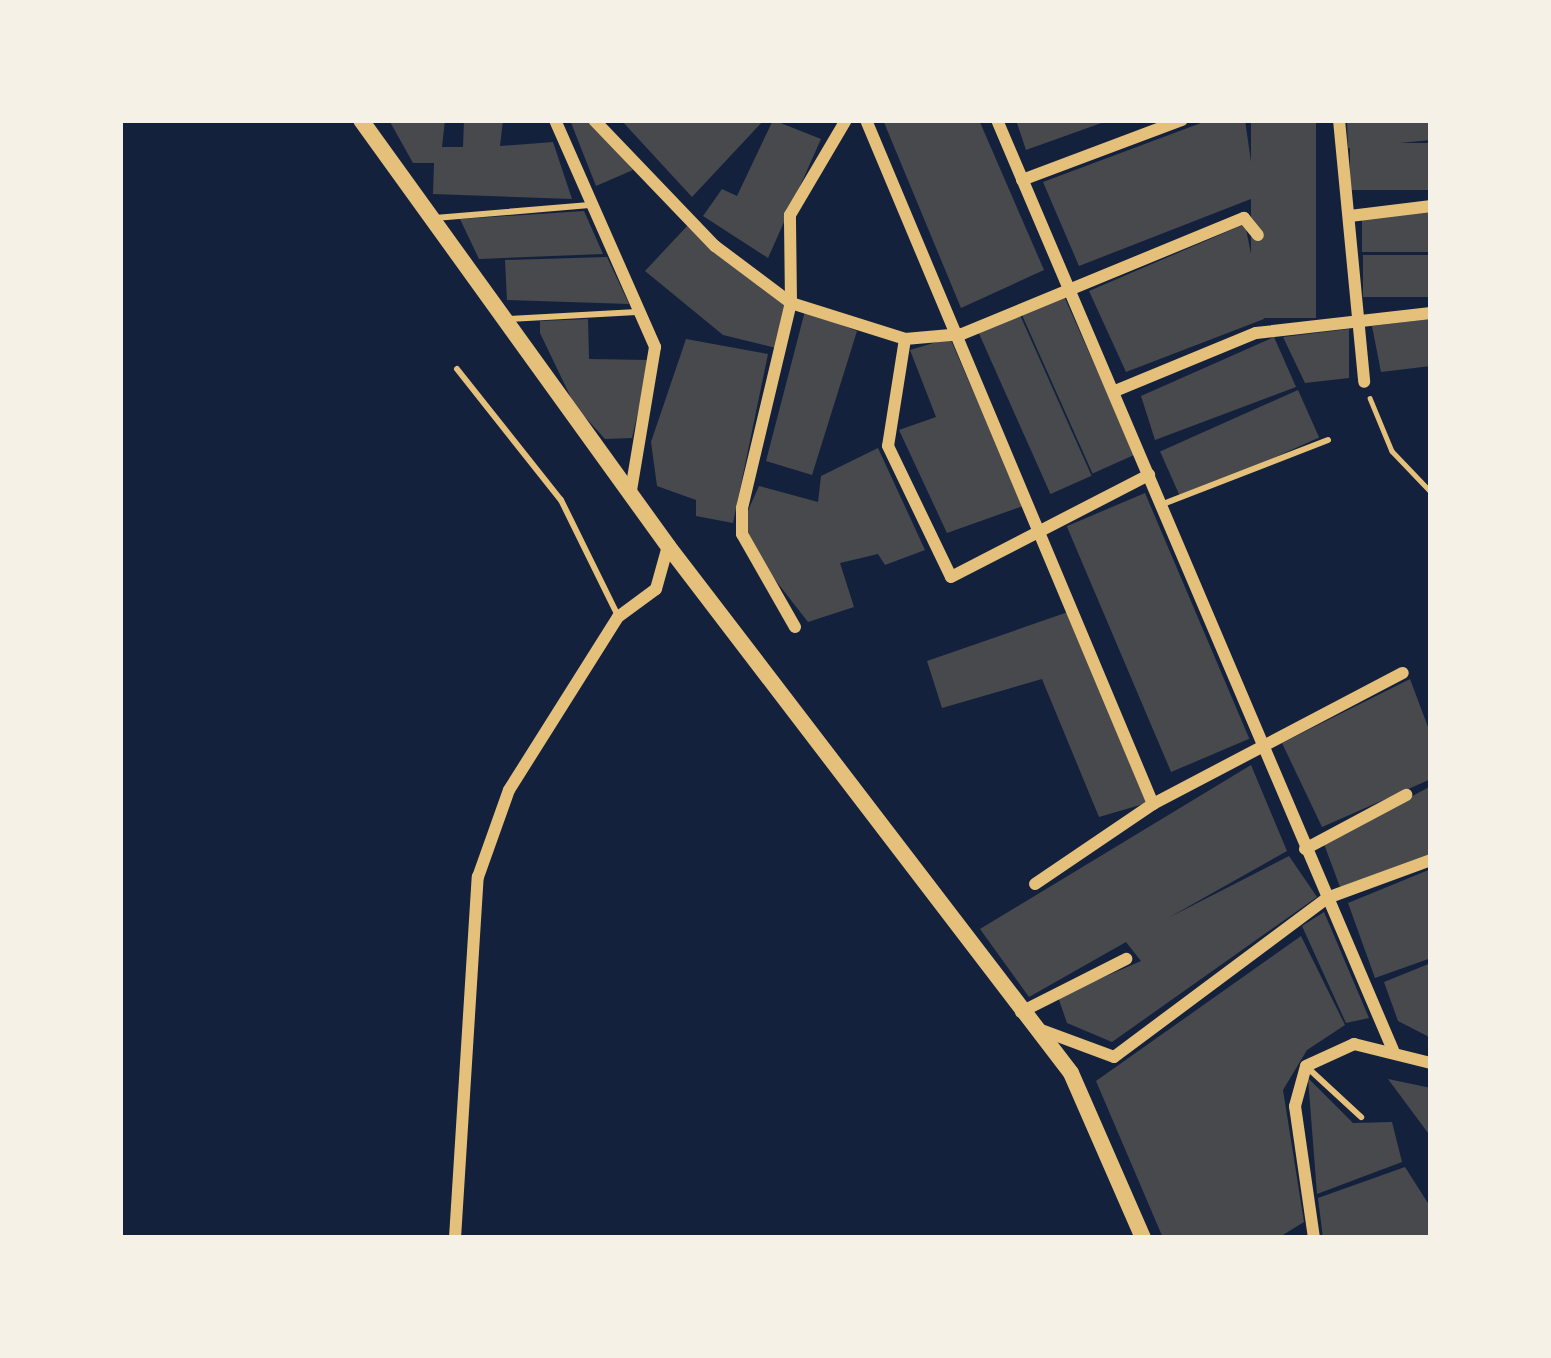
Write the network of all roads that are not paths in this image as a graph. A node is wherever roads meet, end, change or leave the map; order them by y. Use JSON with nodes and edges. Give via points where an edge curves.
{"nodes":[{"id":1,"x":361,"y":120,"type":"edge"},
{"id":2,"x":555,"y":120,"type":"edge"},
{"id":3,"x":594,"y":120,"type":"edge"},
{"id":4,"x":846,"y":120,"type":"edge"},
{"id":5,"x":866,"y":120,"type":"edge"},
{"id":6,"x":997,"y":120,"type":"edge"},
{"id":7,"x":1182,"y":120,"type":"edge"},
{"id":8,"x":1339,"y":120,"type":"edge"},
{"id":9,"x":1022,"y":180,"type":"junction"},
{"id":10,"x":591,"y":205,"type":"junction"},
{"id":11,"x":1431,"y":206,"type":"edge"},
{"id":12,"x":1350,"y":216,"type":"junction"},
{"id":13,"x":431,"y":218,"type":"junction"},
{"id":14,"x":1258,"y":235,"type":"dead end"},
{"id":15,"x":1070,"y":290,"type":"junction"},
{"id":16,"x":791,"y":303,"type":"junction"},
{"id":17,"x":641,"y":312,"type":"junction"},
{"id":18,"x":1431,"y":313,"type":"edge"},
{"id":19,"x":508,"y":319,"type":"junction"},
{"id":20,"x":1355,"y":323,"type":"junction"},
{"id":21,"x":962,"y":334,"type":"junction"},
{"id":22,"x":905,"y":338,"type":"junction"},
{"id":23,"x":457,"y":369,"type":"dead end"},
{"id":24,"x":1364,"y":382,"type":"road end"},
{"id":25,"x":1115,"y":391,"type":"junction"},
{"id":26,"x":1328,"y":440,"type":"dead end"},
{"id":27,"x":1149,"y":475,"type":"junction"},
{"id":28,"x":631,"y":491,"type":"junction"},
{"id":29,"x":1163,"y":504,"type":"junction"},
{"id":30,"x":1042,"y":532,"type":"junction"},
{"id":31,"x":668,"y":546,"type":"junction"},
{"id":32,"x":618,"y":617,"type":"junction"},
{"id":33,"x":796,"y":627,"type":"dead end"},
{"id":34,"x":1403,"y":673,"type":"dead end"},
{"id":35,"x":1260,"y":746,"type":"junction"},
{"id":36,"x":1406,"y":794,"type":"dead end"},
{"id":37,"x":1154,"y":804,"type":"junction"},
{"id":38,"x":1305,"y":849,"type":"junction"},
{"id":39,"x":1431,"y":860,"type":"edge"},
{"id":40,"x":1035,"y":884,"type":"dead end"},
{"id":41,"x":1327,"y":898,"type":"junction"},
{"id":42,"x":1126,"y":959,"type":"dead end"},
{"id":43,"x":1021,"y":1012,"type":"junction"},
{"id":44,"x":1035,"y":1028,"type":"junction"},
{"id":45,"x":1393,"y":1050,"type":"junction"},
{"id":46,"x":1431,"y":1063,"type":"edge"},
{"id":47,"x":1307,"y":1065,"type":"junction"},
{"id":48,"x":1361,"y":1117,"type":"dead end"},
{"id":49,"x":454,"y":1238,"type":"edge"},
{"id":50,"x":1143,"y":1238,"type":"edge"},
{"id":51,"x":1314,"y":1238,"type":"edge"}],
"edges":[{"from":1,"to":13,"type":"street"},
{"from":2,"to":10,"type":"street"},
{"from":3,"to":16,"type":"street","via":[[715,246]]},
{"from":4,"to":16,"type":"street","via":[[790,215]]},
{"from":5,"to":21,"type":"street"},
{"from":6,"to":9,"type":"street"},
{"from":7,"to":9,"type":"street"},
{"from":8,"to":12,"type":"street"},
{"from":9,"to":15,"type":"street"},
{"from":10,"to":13,"type":"lane"},
{"from":10,"to":17,"type":"street"},
{"from":11,"to":12,"type":"street"},
{"from":12,"to":20,"type":"street"},
{"from":13,"to":19,"type":"street"},
{"from":14,"to":15,"type":"street","via":[[1244,218]]},
{"from":15,"to":21,"type":"street"},
{"from":15,"to":25,"type":"street"},
{"from":16,"to":22,"type":"street"},
{"from":16,"to":33,"type":"street","via":[[742,534]]},
{"from":17,"to":19,"type":"lane"},
{"from":17,"to":28,"type":"street","via":[[658,375]]},
{"from":18,"to":20,"type":"street"},
{"from":19,"to":28,"type":"street"},
{"from":20,"to":24,"type":"street"},
{"from":20,"to":25,"type":"street","via":[[1256,333]]},
{"from":21,"to":22,"type":"street"},
{"from":21,"to":30,"type":"street"},
{"from":22,"to":30,"type":"street","via":[[888,446],[951,577]]},
{"from":23,"to":32,"type":"lane","via":[[561,500]]},
{"from":25,"to":27,"type":"street"},
{"from":26,"to":29,"type":"lane"},
{"from":27,"to":29,"type":"street"},
{"from":27,"to":30,"type":"street"},
{"from":28,"to":31,"type":"street"},
{"from":29,"to":35,"type":"street"},
{"from":30,"to":37,"type":"street"},
{"from":31,"to":32,"type":"street","via":[[656,589]]},
{"from":31,"to":43,"type":"street"},
{"from":32,"to":49,"type":"street","via":[[509,790],[478,877]]},
{"from":34,"to":35,"type":"street"},
{"from":35,"to":37,"type":"street"},
{"from":35,"to":38,"type":"street"},
{"from":36,"to":38,"type":"street"},
{"from":37,"to":40,"type":"street"},
{"from":38,"to":41,"type":"street"},
{"from":39,"to":41,"type":"street"},
{"from":41,"to":44,"type":"street","via":[[1114,1057]]},
{"from":41,"to":45,"type":"street"},
{"from":42,"to":43,"type":"street"},
{"from":43,"to":44,"type":"street"},
{"from":44,"to":50,"type":"street","via":[[1071,1073]]},
{"from":45,"to":46,"type":"street"},
{"from":45,"to":47,"type":"street","via":[[1354,1044]]},
{"from":47,"to":48,"type":"lane"},
{"from":47,"to":51,"type":"street","via":[[1295,1106]]}]}
